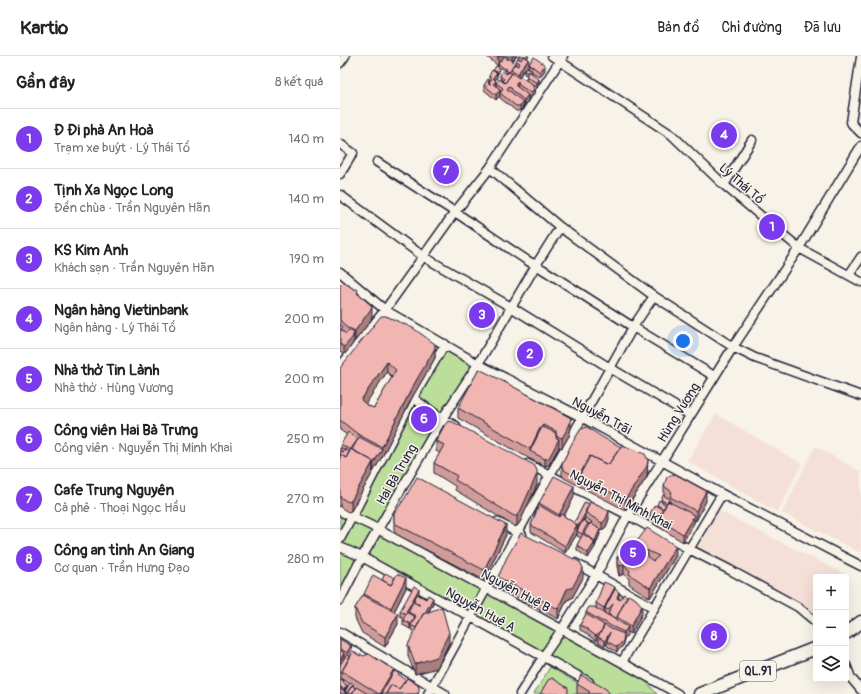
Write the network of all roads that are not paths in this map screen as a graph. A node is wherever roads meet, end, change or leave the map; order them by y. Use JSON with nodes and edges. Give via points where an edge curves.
{"nodes":[{"id":1,"x":345,"y":56,"type":"edge"},
{"id":2,"x":552,"y":56,"type":"edge"},
{"id":3,"x":861,"y":57,"type":"edge"},
{"id":4,"x":562,"y":59,"type":"edge"},
{"id":5,"x":340,"y":64,"type":"edge"},
{"id":6,"x":861,"y":133,"type":"edge"},
{"id":7,"x":752,"y":140,"type":"dead end"},
{"id":8,"x":340,"y":144,"type":"edge"},
{"id":9,"x":861,"y":146,"type":"edge"},
{"id":10,"x":377,"y":162,"type":"dead end"},
{"id":11,"x":490,"y":168,"type":"junction"},
{"id":12,"x":340,"y":174,"type":"edge"},
{"id":13,"x":724,"y":185,"type":"junction"},
{"id":14,"x":340,"y":195,"type":"edge"},
{"id":15,"x":455,"y":212,"type":"junction"},
{"id":16,"x":560,"y":228,"type":"junction"},
{"id":17,"x":799,"y":248,"type":"junction"},
{"id":18,"x":424,"y":257,"type":"junction"},
{"id":19,"x":861,"y":257,"type":"edge"},
{"id":20,"x":536,"y":265,"type":"junction"},
{"id":21,"x":340,"y":272,"type":"edge"},
{"id":22,"x":849,"y":275,"type":"junction"},
{"id":23,"x":861,"y":282,"type":"edge"},
{"id":24,"x":654,"y":296,"type":"junction"},
{"id":25,"x":511,"y":307,"type":"junction"},
{"id":26,"x":386,"y":310,"type":"junction"},
{"id":27,"x":633,"y":327,"type":"junction"},
{"id":28,"x":445,"y":344,"type":"junction"},
{"id":29,"x":733,"y":347,"type":"junction"},
{"id":30,"x":478,"y":364,"type":"junction"},
{"id":31,"x":340,"y":367,"type":"edge"},
{"id":32,"x":610,"y":368,"type":"junction"},
{"id":33,"x":714,"y":376,"type":"junction"},
{"id":34,"x":861,"y":396,"type":"edge"},
{"id":35,"x":413,"y":398,"type":"junction"},
{"id":36,"x":690,"y":416,"type":"junction"},
{"id":37,"x":583,"y":418,"type":"junction"},
{"id":38,"x":442,"y":419,"type":"junction"},
{"id":39,"x":462,"y":430,"type":"edge"},
{"id":40,"x":662,"y":461,"type":"junction"},
{"id":41,"x":523,"y":462,"type":"edge"},
{"id":42,"x":550,"y":476,"type":"junction"},
{"id":43,"x":722,"y":494,"type":"junction"},
{"id":44,"x":340,"y":511,"type":"edge"},
{"id":45,"x":628,"y":515,"type":"junction"},
{"id":46,"x":352,"y":518,"type":"junction"},
{"id":47,"x":491,"y":518,"type":"edge"},
{"id":48,"x":379,"y":529,"type":"junction"},
{"id":49,"x":518,"y":533,"type":"junction"},
{"id":50,"x":340,"y":539,"type":"edge"},
{"id":51,"x":531,"y":540,"type":"edge"},
{"id":52,"x":340,"y":547,"type":"edge"},
{"id":53,"x":689,"y":549,"type":"junction"},
{"id":54,"x":362,"y":557,"type":"junction"},
{"id":55,"x":570,"y":561,"type":"edge"},
{"id":56,"x":861,"y":566,"type":"edge"},
{"id":57,"x":596,"y":575,"type":"junction"},
{"id":58,"x":487,"y":589,"type":"junction"},
{"id":59,"x":340,"y":600,"type":"edge"},
{"id":60,"x":654,"y":608,"type":"junction"},
{"id":61,"x":471,"y":616,"type":"junction"},
{"id":62,"x":813,"y":620,"type":"edge"},
{"id":63,"x":861,"y":623,"type":"edge"},
{"id":64,"x":562,"y":629,"type":"junction"},
{"id":65,"x":849,"y":631,"type":"edge"},
{"id":66,"x":340,"y":632,"type":"edge"},
{"id":67,"x":813,"y":649,"type":"edge"},
{"id":68,"x":543,"y":657,"type":"junction"},
{"id":69,"x":622,"y":662,"type":"junction"},
{"id":70,"x":849,"y":673,"type":"edge"},
{"id":71,"x":596,"y":686,"type":"edge"},
{"id":72,"x":430,"y":690,"type":"edge"},
{"id":73,"x":861,"y":690,"type":"edge"},
{"id":74,"x":445,"y":694,"type":"edge"},
{"id":75,"x":520,"y":694,"type":"edge"},
{"id":76,"x":678,"y":694,"type":"edge"},
{"id":77,"x":700,"y":694,"type":"edge"}],
"edges":[{"from":1,"to":5,"type":"street"},
{"from":2,"to":4,"type":"street","name":"Lý Thái Tổ"},
{"from":3,"to":6,"type":"street","via":[[851,122]]},
{"from":4,"to":11,"type":"street"},
{"from":4,"to":13,"type":"street","name":"Lý Thái Tổ","via":[[672,136]]},
{"from":7,"to":13,"type":"street"},
{"from":8,"to":12,"type":"street","via":[[353,153]]},
{"from":9,"to":17,"type":"street","name":"Hùng Vương"},
{"from":10,"to":15,"type":"street"},
{"from":11,"to":15,"type":"street"},
{"from":11,"to":16,"type":"street"},
{"from":13,"to":17,"type":"street","name":"Lý Thái Tổ"},
{"from":14,"to":18,"type":"street"},
{"from":15,"to":18,"type":"street"},
{"from":15,"to":20,"type":"street"},
{"from":16,"to":20,"type":"street","name":"Hai Bà Trưng"},
{"from":16,"to":24,"type":"street"},
{"from":17,"to":22,"type":"street","name":"Lý Thái Tổ"},
{"from":17,"to":29,"type":"street","name":"Hùng Vương"},
{"from":18,"to":25,"type":"street"},
{"from":18,"to":26,"type":"street"},
{"from":19,"to":22,"type":"street"},
{"from":20,"to":25,"type":"street","name":"Hai Bà Trưng"},
{"from":20,"to":27,"type":"street"},
{"from":21,"to":26,"type":"street","name":"Nguyễn Trãi","via":[[345,280]]},
{"from":22,"to":23,"type":"street","name":"Lý Thái Tổ"},
{"from":24,"to":27,"type":"street"},
{"from":24,"to":29,"type":"street"},
{"from":25,"to":30,"type":"street","name":"Hai Bà Trưng"},
{"from":25,"to":32,"type":"street"},
{"from":26,"to":28,"type":"street","name":"Nguyễn Trãi"},
{"from":26,"to":31,"type":"street"},
{"from":27,"to":32,"type":"street"},
{"from":27,"to":33,"type":"street"},
{"from":28,"to":30,"type":"street","name":"Nguyễn Trãi"},
{"from":28,"to":35,"type":"street","name":"Hai Bà Trưng"},
{"from":29,"to":33,"type":"street","name":"Hùng Vương"},
{"from":29,"to":34,"type":"street","via":[[755,358]]},
{"from":30,"to":37,"type":"street","name":"Nguyễn Trãi"},
{"from":30,"to":38,"type":"street","name":"Hai Bà Trưng"},
{"from":32,"to":36,"type":"street"},
{"from":32,"to":37,"type":"street"},
{"from":33,"to":36,"type":"street","name":"Hùng Vương"},
{"from":35,"to":38,"type":"street"},
{"from":35,"to":46,"type":"street","name":"Hai Bà Trưng"},
{"from":36,"to":40,"type":"street","name":"Hùng Vương"},
{"from":37,"to":40,"type":"street","name":"Nguyễn Trãi"},
{"from":37,"to":42,"type":"street"},
{"from":38,"to":39,"type":"street"},
{"from":38,"to":48,"type":"street","name":"Hai Bà Trưng","via":[[414,477]]},
{"from":40,"to":43,"type":"street","name":"Nguyễn Trãi"},
{"from":40,"to":45,"type":"street","name":"Hùng Vương"},
{"from":41,"to":42,"type":"street","name":"Nguyễn Thị Minh Khai"},
{"from":42,"to":45,"type":"street","name":"Nguyễn Thị Minh Khai"},
{"from":42,"to":49,"type":"street"},
{"from":43,"to":53,"type":"street"},
{"from":43,"to":56,"type":"street","name":"Nguyễn Trãi"},
{"from":44,"to":46,"type":"street","name":"Nguyễn Huệ B"},
{"from":45,"to":53,"type":"street","name":"Nguyễn Thị Minh Khai"},
{"from":45,"to":57,"type":"street","name":"Hùng Vương"},
{"from":46,"to":48,"type":"street","name":"Nguyễn Huệ B"},
{"from":46,"to":50,"type":"street","name":"Hai Bà Trưng"},
{"from":47,"to":49,"type":"street"},
{"from":48,"to":54,"type":"street","name":"Hai Bà Trưng"},
{"from":48,"to":58,"type":"street","name":"Nguyễn Huệ B"},
{"from":49,"to":51,"type":"street"},
{"from":49,"to":58,"type":"street"},
{"from":52,"to":54,"type":"street","name":"Nguyễn Huệ A"},
{"from":53,"to":60,"type":"street"},
{"from":53,"to":62,"type":"street","name":"Nguyễn Thị Minh Khai","via":[[798,607]]},
{"from":54,"to":59,"type":"street","name":"Hai Bà Trưng"},
{"from":54,"to":61,"type":"street","name":"Nguyễn Huệ A"},
{"from":55,"to":57,"type":"street"},
{"from":57,"to":60,"type":"street"},
{"from":57,"to":64,"type":"street","name":"Hùng Vương"},
{"from":58,"to":61,"type":"street"},
{"from":58,"to":64,"type":"street","name":"Nguyễn Huệ B"},
{"from":60,"to":69,"type":"street"},
{"from":61,"to":68,"type":"street","name":"Nguyễn Huệ A"},
{"from":61,"to":72,"type":"street"},
{"from":63,"to":65,"type":"highway"},
{"from":64,"to":68,"type":"street","name":"Hùng Vương"},
{"from":64,"to":69,"type":"street","name":"Nguyễn Huệ B"},
{"from":66,"to":72,"type":"street"},
{"from":67,"to":77,"type":"highway","number":"QL.91"},
{"from":68,"to":71,"type":"street","name":"Nguyễn Huệ A"},
{"from":68,"to":75,"type":"street","name":"Hùng Vương"},
{"from":69,"to":76,"type":"street","name":"Nguyễn Huệ B"},
{"from":70,"to":73,"type":"street"},
{"from":72,"to":74,"type":"street"}]}
